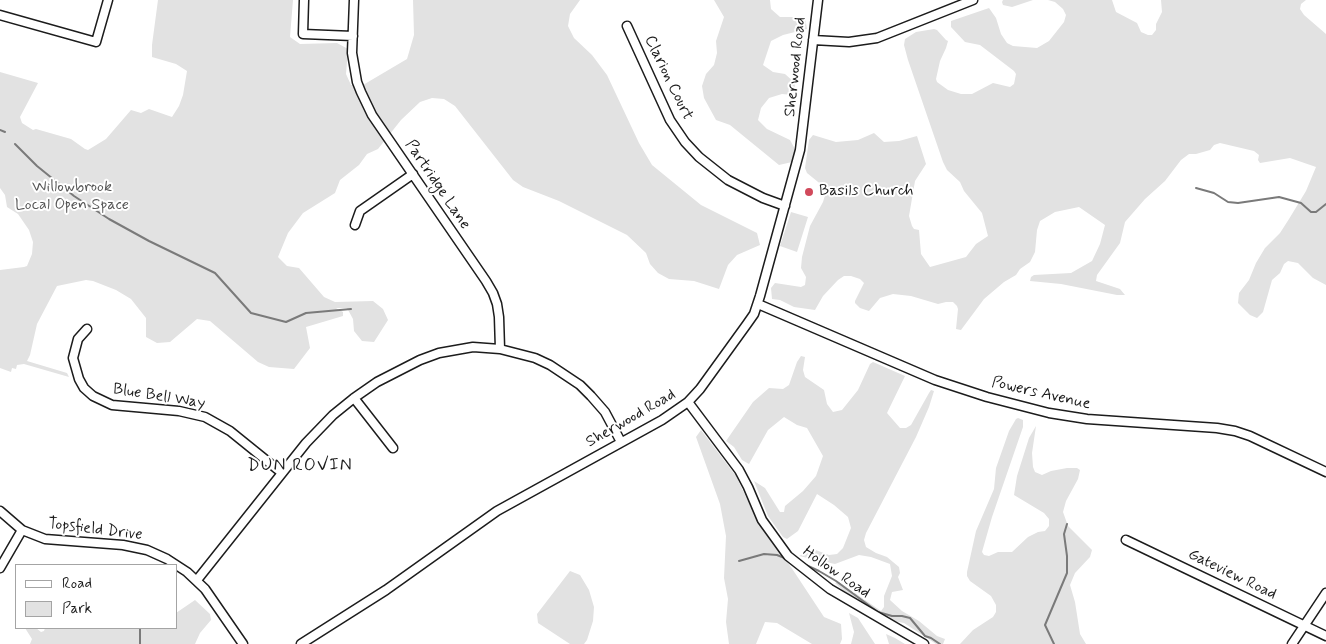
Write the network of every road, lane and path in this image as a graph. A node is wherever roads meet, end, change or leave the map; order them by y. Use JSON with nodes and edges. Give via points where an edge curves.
{"nodes":[{"id":1,"x":108,"y":0,"type":"edge"},
{"id":2,"x":304,"y":0,"type":"edge"},
{"id":3,"x":354,"y":0,"type":"edge"},
{"id":4,"x":818,"y":0,"type":"edge"},
{"id":5,"x":974,"y":0,"type":"edge"},
{"id":6,"x":0,"y":15,"type":"edge"},
{"id":7,"x":627,"y":26,"type":"dead end"},
{"id":8,"x":353,"y":36,"type":"junction"},
{"id":9,"x":813,"y":40,"type":"junction"},
{"id":10,"x":413,"y":174,"type":"junction"},
{"id":11,"x":785,"y":206,"type":"junction"},
{"id":12,"x":355,"y":225,"type":"dead end"},
{"id":13,"x":758,"y":304,"type":"junction"},
{"id":14,"x":87,"y":329,"type":"dead end"},
{"id":15,"x":500,"y":349,"type":"junction"},
{"id":16,"x":354,"y":398,"type":"junction"},
{"id":17,"x":688,"y":402,"type":"junction"},
{"id":18,"x":621,"y":442,"type":"junction"},
{"id":19,"x":393,"y":448,"type":"dead end"},
{"id":20,"x":1326,"y":472,"type":"edge"},
{"id":21,"x":282,"y":473,"type":"junction"},
{"id":22,"x":0,"y":511,"type":"edge"},
{"id":23,"x":22,"y":530,"type":"junction"},
{"id":24,"x":1126,"y":540,"type":"dead end"},
{"id":25,"x":174,"y":564,"type":"edge"},
{"id":26,"x":178,"y":567,"type":"edge"},
{"id":27,"x":0,"y":568,"type":"edge"},
{"id":28,"x":197,"y":580,"type":"junction"},
{"id":29,"x":1326,"y":594,"type":"edge"},
{"id":30,"x":1305,"y":626,"type":"junction"},
{"id":31,"x":1326,"y":636,"type":"edge"},
{"id":32,"x":243,"y":644,"type":"edge"},
{"id":33,"x":301,"y":644,"type":"edge"},
{"id":34,"x":924,"y":644,"type":"edge"},
{"id":35,"x":1292,"y":644,"type":"edge"}],
"edges":[{"from":1,"to":6,"type":"street","via":[[96,42]]},
{"from":2,"to":8,"type":"street","via":[[303,34]]},
{"from":3,"to":8,"type":"street","name":"Partridge Lane"},
{"from":4,"to":9,"type":"street","name":"Sherwood Road"},
{"from":5,"to":9,"type":"street","via":[[877,38],[849,42]]},
{"from":7,"to":11,"type":"street","name":"Clarion Court","via":[[670,120],[685,142],[728,180]]},
{"from":8,"to":10,"type":"street","name":"Partridge Lane","via":[[354,67],[361,92],[372,115]]},
{"from":9,"to":11,"type":"street","name":"Sherwood Road","via":[[800,150]]},
{"from":10,"to":12,"type":"street","via":[[360,211]]},
{"from":10,"to":15,"type":"street","name":"Partridge Lane","via":[[492,293],[499,317]]},
{"from":11,"to":13,"type":"street","name":"Sherwood Road"},
{"from":13,"to":17,"type":"street","name":"Sherwood Road","via":[[737,339]]},
{"from":13,"to":20,"type":"street","name":"Powers Avenue","via":[[935,380],[987,397],[1087,419],[1235,431]]},
{"from":14,"to":21,"type":"street","name":"Blue Bell Way","via":[[78,339],[74,358],[79,379],[93,396],[112,405],[179,411],[205,417],[230,431]]},
{"from":15,"to":16,"type":"street","via":[[473,347],[439,353],[376,382]]},
{"from":15,"to":18,"type":"street","via":[[535,358],[580,385],[605,412]]},
{"from":16,"to":19,"type":"street"},
{"from":16,"to":21,"type":"street","via":[[320,428]]},
{"from":17,"to":18,"type":"street","name":"Sherwood Road"},
{"from":17,"to":34,"type":"street","name":"Hollow Road","via":[[739,470],[762,520],[788,556],[830,589]]},
{"from":18,"to":33,"type":"street","name":"Sherwood Road","via":[[497,511],[386,590]]},
{"from":21,"to":28,"type":"street"},
{"from":22,"to":23,"type":"street","name":"Topsfield Drive"},
{"from":23,"to":25,"type":"street","name":"Topsfield Drive","via":[[56,540],[136,547]]},
{"from":23,"to":27,"type":"street"},
{"from":24,"to":30,"type":"street","name":"Gateview Road"},
{"from":26,"to":28,"type":"street","name":"Topsfield Drive"},
{"from":28,"to":32,"type":"street","name":"Topsfield Drive"},
{"from":29,"to":30,"type":"street"},
{"from":30,"to":31,"type":"street","name":"Gateview Road"},
{"from":30,"to":35,"type":"street"}]}
